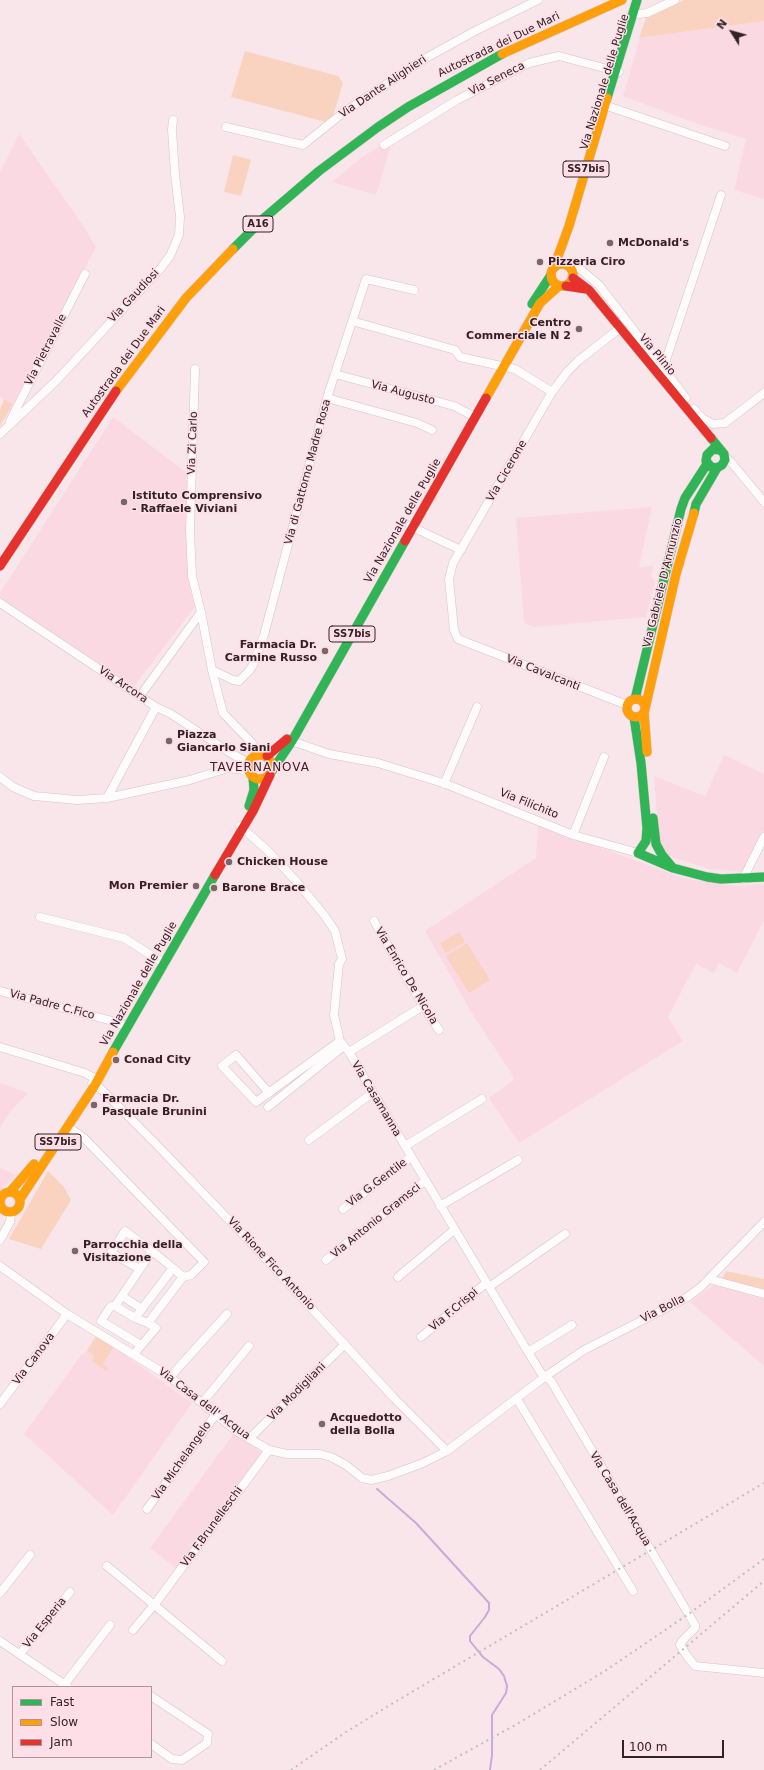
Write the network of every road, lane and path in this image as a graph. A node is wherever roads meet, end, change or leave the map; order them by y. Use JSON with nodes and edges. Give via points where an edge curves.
{"nodes":[{"id":1,"x":538,"y":0,"type":"edge"},
{"id":2,"x":622,"y":0,"type":"edge"},
{"id":3,"x":636,"y":0,"type":"edge"},
{"id":4,"x":643,"y":0,"type":"edge"},
{"id":5,"x":675,"y":0,"type":"edge"},
{"id":6,"x":639,"y":14,"type":"junction"},
{"id":7,"x":513,"y":39,"type":"dead end"},
{"id":8,"x":487,"y":52,"type":"dead end"},
{"id":9,"x":618,"y":72,"type":"junction"},
{"id":10,"x":410,"y":95,"type":"dead end"},
{"id":11,"x":610,"y":107,"type":"junction"},
{"id":12,"x":173,"y":120,"type":"dead end"},
{"id":13,"x":372,"y":120,"type":"dead end"},
{"id":14,"x":226,"y":127,"type":"dead end"},
{"id":15,"x":384,"y":145,"type":"dead end"},
{"id":16,"x":725,"y":146,"type":"dead end"},
{"id":17,"x":325,"y":155,"type":"dead end"},
{"id":18,"x":308,"y":168,"type":"dead end"},
{"id":19,"x":721,"y":196,"type":"dead end"},
{"id":20,"x":568,"y":265,"type":"junction"},
{"id":21,"x":553,"y":271,"type":"junction"},
{"id":22,"x":85,"y":274,"type":"dead end"},
{"id":23,"x":194,"y":276,"type":"dead end"},
{"id":24,"x":574,"y":276,"type":"junction"},
{"id":25,"x":590,"y":277,"type":"junction"},
{"id":26,"x":562,"y":286,"type":"junction"},
{"id":27,"x":414,"y":290,"type":"dead end"},
{"id":28,"x":589,"y":290,"type":"junction"},
{"id":29,"x":170,"y":304,"type":"dead end"},
{"id":30,"x":352,"y":321,"type":"junction"},
{"id":31,"x":620,"y":328,"type":"junction"},
{"id":32,"x":501,"y":366,"type":"junction"},
{"id":33,"x":195,"y":369,"type":"dead end"},
{"id":34,"x":663,"y":369,"type":"junction"},
{"id":35,"x":335,"y":374,"type":"junction"},
{"id":36,"x":552,"y":392,"type":"junction"},
{"id":37,"x":764,"y":393,"type":"edge"},
{"id":38,"x":327,"y":398,"type":"junction"},
{"id":39,"x":472,"y":416,"type":"junction"},
{"id":40,"x":7,"y":427,"type":"junction"},
{"id":41,"x":432,"y":430,"type":"dead end"},
{"id":42,"x":0,"y":434,"type":"edge"},
{"id":43,"x":718,"y":452,"type":"junction"},
{"id":44,"x":707,"y":464,"type":"junction"},
{"id":45,"x":717,"y":468,"type":"junction"},
{"id":46,"x":764,"y":502,"type":"edge"},
{"id":47,"x":410,"y":526,"type":"junction"},
{"id":48,"x":461,"y":550,"type":"junction"},
{"id":49,"x":0,"y":566,"type":"edge"},
{"id":50,"x":0,"y":604,"type":"edge"},
{"id":51,"x":201,"y":612,"type":"junction"},
{"id":52,"x":458,"y":639,"type":"joint"},
{"id":53,"x":212,"y":670,"type":"junction"},
{"id":54,"x":140,"y":696,"type":"junction"},
{"id":55,"x":635,"y":699,"type":"junction"},
{"id":56,"x":628,"y":705,"type":"junction"},
{"id":57,"x":156,"y":707,"type":"junction"},
{"id":58,"x":477,"y":707,"type":"dead end"},
{"id":59,"x":645,"y":711,"type":"junction"},
{"id":60,"x":634,"y":717,"type":"junction"},
{"id":61,"x":289,"y":740,"type":"junction"},
{"id":62,"x":263,"y":755,"type":"junction"},
{"id":63,"x":604,"y":758,"type":"dead end"},
{"id":64,"x":249,"y":763,"type":"junction"},
{"id":65,"x":271,"y":773,"type":"junction"},
{"id":66,"x":0,"y":776,"type":"edge"},
{"id":67,"x":252,"y":776,"type":"junction"},
{"id":68,"x":444,"y":784,"type":"junction"},
{"id":69,"x":107,"y":798,"type":"junction"},
{"id":70,"x":241,"y":826,"type":"junction"},
{"id":71,"x":573,"y":835,"type":"junction"},
{"id":72,"x":764,"y":837,"type":"edge"},
{"id":73,"x":638,"y":853,"type":"junction"},
{"id":74,"x":673,"y":868,"type":"junction"},
{"id":75,"x":764,"y":877,"type":"edge"},
{"id":76,"x":743,"y":879,"type":"junction"},
{"id":77,"x":40,"y":917,"type":"dead end"},
{"id":78,"x":374,"y":921,"type":"dead end"},
{"id":79,"x":162,"y":962,"type":"junction"},
{"id":80,"x":0,"y":991,"type":"edge"},
{"id":81,"x":423,"y":1006,"type":"junction"},
{"id":82,"x":124,"y":1026,"type":"junction"},
{"id":83,"x":439,"y":1030,"type":"dead end"},
{"id":84,"x":344,"y":1046,"type":"junction"},
{"id":85,"x":0,"y":1047,"type":"edge"},
{"id":86,"x":94,"y":1081,"type":"junction"},
{"id":87,"x":270,"y":1093,"type":"junction"},
{"id":88,"x":372,"y":1093,"type":"junction"},
{"id":89,"x":482,"y":1099,"type":"dead end"},
{"id":90,"x":268,"y":1107,"type":"dead end"},
{"id":91,"x":68,"y":1127,"type":"junction"},
{"id":92,"x":309,"y":1140,"type":"dead end"},
{"id":93,"x":405,"y":1146,"type":"junction"},
{"id":94,"x":411,"y":1157,"type":"junction"},
{"id":95,"x":518,"y":1160,"type":"dead end"},
{"id":96,"x":425,"y":1181,"type":"junction"},
{"id":97,"x":10,"y":1192,"type":"junction"},
{"id":98,"x":20,"y":1199,"type":"junction"},
{"id":99,"x":0,"y":1205,"type":"edge"},
{"id":100,"x":440,"y":1206,"type":"junction"},
{"id":101,"x":343,"y":1209,"type":"dead end"},
{"id":102,"x":11,"y":1212,"type":"junction"},
{"id":103,"x":764,"y":1222,"type":"edge"},
{"id":104,"x":454,"y":1230,"type":"junction"},
{"id":105,"x":565,"y":1234,"type":"dead end"},
{"id":106,"x":0,"y":1240,"type":"edge"},
{"id":107,"x":152,"y":1251,"type":"junction"},
{"id":108,"x":326,"y":1260,"type":"dead end"},
{"id":109,"x":0,"y":1266,"type":"edge"},
{"id":110,"x":172,"y":1268,"type":"junction"},
{"id":111,"x":140,"y":1269,"type":"junction"},
{"id":112,"x":184,"y":1277,"type":"junction"},
{"id":113,"x":398,"y":1277,"type":"dead end"},
{"id":114,"x":709,"y":1279,"type":"junction"},
{"id":115,"x":488,"y":1285,"type":"junction"},
{"id":116,"x":764,"y":1294,"type":"edge"},
{"id":117,"x":122,"y":1296,"type":"junction"},
{"id":118,"x":115,"y":1306,"type":"junction"},
{"id":119,"x":142,"y":1309,"type":"junction"},
{"id":120,"x":67,"y":1314,"type":"junction"},
{"id":121,"x":227,"y":1314,"type":"dead end"},
{"id":122,"x":135,"y":1318,"type":"junction"},
{"id":123,"x":148,"y":1323,"type":"junction"},
{"id":124,"x":572,"y":1325,"type":"dead end"},
{"id":125,"x":421,"y":1337,"type":"dead end"},
{"id":126,"x":345,"y":1344,"type":"junction"},
{"id":127,"x":141,"y":1345,"type":"junction"},
{"id":128,"x":249,"y":1346,"type":"dead end"},
{"id":129,"x":528,"y":1352,"type":"junction"},
{"id":130,"x":134,"y":1354,"type":"junction"},
{"id":131,"x":546,"y":1376,"type":"junction"},
{"id":132,"x":170,"y":1377,"type":"junction"},
{"id":133,"x":517,"y":1399,"type":"junction"},
{"id":134,"x":202,"y":1402,"type":"junction"},
{"id":135,"x":0,"y":1404,"type":"edge"},
{"id":136,"x":216,"y":1414,"type":"junction"},
{"id":137,"x":249,"y":1439,"type":"junction"},
{"id":138,"x":269,"y":1450,"type":"junction"},
{"id":139,"x":447,"y":1451,"type":"junction"},
{"id":140,"x":147,"y":1509,"type":"dead end"},
{"id":141,"x":30,"y":1555,"type":"dead end"},
{"id":142,"x":107,"y":1566,"type":"dead end"},
{"id":143,"x":633,"y":1591,"type":"dead end"},
{"id":144,"x":70,"y":1592,"type":"dead end"},
{"id":145,"x":0,"y":1593,"type":"edge"},
{"id":146,"x":155,"y":1604,"type":"junction"},
{"id":147,"x":110,"y":1625,"type":"dead end"},
{"id":148,"x":133,"y":1630,"type":"dead end"},
{"id":149,"x":0,"y":1642,"type":"edge"},
{"id":150,"x":20,"y":1654,"type":"junction"},
{"id":151,"x":222,"y":1661,"type":"dead end"},
{"id":152,"x":764,"y":1673,"type":"edge"},
{"id":153,"x":66,"y":1686,"type":"edge"},
{"id":154,"x":152,"y":1697,"type":"edge"},
{"id":155,"x":152,"y":1745,"type":"edge"}],
"edges":[{"from":1,"to":14,"type":"street","name":"Via Dante Alighieri","via":[[426,58],[344,112],[303,144]]},
{"from":2,"to":49,"type":"main road","name":"Autostrada dei Due Mari","number":"A16","via":[[504,53],[415,103],[342,153],[263,219],[186,298],[140,356]]},
{"from":3,"to":9,"type":"main road","name":"Via Nazionale delle Puglie","number":"SS7bis"},
{"from":4,"to":6,"type":"main road","name":"Via Nazionale delle Puglie","number":"SS7bis"},
{"from":5,"to":6,"type":"street"},
{"from":6,"to":9,"type":"main road","name":"Via Nazionale delle Puglie","number":"SS7bis"},
{"from":7,"to":8,"type":"main road","name":"Autostrada dei Due Mari"},
{"from":9,"to":11,"type":"main road","name":"Via Nazionale delle Puglie","number":"SS7bis"},
{"from":9,"to":15,"type":"street","name":"Via Seneca","via":[[559,56],[529,63],[457,100]]},
{"from":9,"to":21,"type":"main road","name":"Via Nazionale delle Puglie","number":"SS7bis"},
{"from":10,"to":13,"type":"main road"},
{"from":11,"to":16,"type":"street"},
{"from":11,"to":20,"type":"main road","name":"Via Nazionale delle Puglie","number":"SS7bis","via":[[565,253]]},
{"from":12,"to":40,"type":"street","name":"Via Gaudiosi","via":[[180,217],[179,235],[170,256],[56,381]]},
{"from":17,"to":18,"type":"main road"},
{"from":19,"to":34,"type":"street"},
{"from":20,"to":21,"type":"main road","via":[[560,264]]},
{"from":20,"to":24,"type":"main road"},
{"from":20,"to":25,"type":"street","via":[[579,268]]},
{"from":21,"to":26,"type":"main road","via":[[553,282]]},
{"from":21,"to":32,"type":"main road","name":"Via Nazionale delle Puglie","number":"SS7bis","via":[[532,305]]},
{"from":22,"to":40,"type":"street","name":"Via Pietravalle"},
{"from":23,"to":29,"type":"main road","name":"Autostrada dei Due Mari"},
{"from":24,"to":25,"type":"street"},
{"from":24,"to":26,"type":"main road","number":"SS7bis","via":[[569,284]]},
{"from":24,"to":28,"type":"main road","name":"Via Plinio"},
{"from":25,"to":34,"type":"street","via":[[599,285]]},
{"from":26,"to":28,"type":"main road"},
{"from":26,"to":32,"type":"main road","name":"Via Nazionale delle Puglie","number":"SS7bis","via":[[540,302]]},
{"from":27,"to":30,"type":"street","name":"Via di Gattorno Madre Rosa","via":[[366,279]]},
{"from":28,"to":31,"type":"main road","name":"Via Plinio"},
{"from":30,"to":32,"type":"street","via":[[451,348],[460,357]]},
{"from":30,"to":35,"type":"street","name":"Via di Gattorno Madre Rosa"},
{"from":31,"to":36,"type":"street","name":"Via Cicerone","via":[[578,361]]},
{"from":31,"to":43,"type":"main road","name":"Via Plinio","via":[[708,435]]},
{"from":32,"to":36,"type":"street","via":[[515,369]]},
{"from":32,"to":39,"type":"main road","name":"Via Nazionale delle Puglie","number":"SS7bis"},
{"from":33,"to":51,"type":"street","name":"Via Zi Carlo","via":[[190,530],[192,576]]},
{"from":34,"to":37,"type":"street","via":[[702,418],[713,424],[725,423]]},
{"from":35,"to":38,"type":"street","name":"Via di Gattorno Madre Rosa"},
{"from":35,"to":39,"type":"street","name":"Via Augusto","via":[[454,406]]},
{"from":36,"to":48,"type":"street","name":"Via Cicerone"},
{"from":38,"to":41,"type":"street","via":[[417,423]]},
{"from":38,"to":53,"type":"street","name":"Via di Gattorno Madre Rosa","via":[[268,620],[253,665],[239,680],[233,680]]},
{"from":39,"to":47,"type":"main road","name":"Via Nazionale delle Puglie","number":"SS7bis"},
{"from":40,"to":42,"type":"street","name":"Via Gaudiosi"},
{"from":43,"to":44,"type":"main road","via":[[706,458]]},
{"from":43,"to":45,"type":"main road","via":[[724,463]]},
{"from":43,"to":46,"type":"street","name":"Via Plinio","via":[[731,462]]},
{"from":44,"to":45,"type":"main road"},
{"from":44,"to":55,"type":"main road","name":"Via Gabriele D'Annunzio","via":[[685,498],[681,509]]},
{"from":45,"to":59,"type":"main road","name":"Via Gabriele D'Annunzio","via":[[696,504],[676,574]]},
{"from":47,"to":48,"type":"street"},
{"from":47,"to":61,"type":"main road","name":"Via Nazionale delle Puglie","number":"SS7bis"},
{"from":48,"to":52,"type":"street","name":"Via Cicerone","via":[[453,563],[449,579],[454,630]]},
{"from":50,"to":54,"type":"street","name":"Via Arcora"},
{"from":51,"to":53,"type":"street","name":"Via Zi Carlo"},
{"from":51,"to":54,"type":"street"},
{"from":52,"to":56,"type":"street","name":"Via Cavalcanti"},
{"from":53,"to":62,"type":"street","name":"Via Zi Carlo","via":[[223,713]]},
{"from":54,"to":57,"type":"street","name":"Via Arcora"},
{"from":55,"to":56,"type":"main road"},
{"from":55,"to":59,"type":"main road","via":[[644,703]]},
{"from":56,"to":60,"type":"main road","via":[[627,710]]},
{"from":57,"to":64,"type":"street","name":"Via Arcora"},
{"from":57,"to":69,"type":"street"},
{"from":58,"to":68,"type":"street"},
{"from":59,"to":60,"type":"main road"},
{"from":59,"to":74,"type":"main road","name":"Via Gabriele D'Annunzio","via":[[656,844]]},
{"from":60,"to":73,"type":"main road","via":[[647,828],[646,841]]},
{"from":61,"to":62,"type":"main road","name":"Via Nazionale delle Puglie"},
{"from":61,"to":65,"type":"main road","name":"Via Nazionale delle Puglie","number":"SS7bis"},
{"from":61,"to":68,"type":"street","name":"Via Filichito","via":[[329,754],[378,763]]},
{"from":62,"to":64,"type":"main road","via":[[253,757]]},
{"from":62,"to":65,"type":"main road","via":[[272,763]]},
{"from":63,"to":71,"type":"street"},
{"from":64,"to":67,"type":"main road","number":"SS7bis","via":[[248,769]]},
{"from":65,"to":67,"type":"main road","via":[[260,779]]},
{"from":65,"to":70,"type":"main road","name":"Via Nazionale delle Puglie","number":"SS7bis","via":[[262,794]]},
{"from":66,"to":69,"type":"street","via":[[13,787],[34,796],[77,800]]},
{"from":67,"to":69,"type":"street","via":[[243,770],[228,768],[190,780]]},
{"from":67,"to":70,"type":"main road","name":"Via Nazionale delle Puglie","number":"SS7bis","via":[[252,801]]},
{"from":68,"to":71,"type":"street","name":"Via Filichito"},
{"from":70,"to":79,"type":"main road","name":"Via Nazionale delle Puglie","number":"SS7bis"},
{"from":70,"to":84,"type":"street","name":"Via Casamanna","via":[[296,882],[335,931],[342,959],[339,964],[334,1015]]},
{"from":71,"to":73,"type":"street","name":"Via Filichito"},
{"from":72,"to":76,"type":"street"},
{"from":73,"to":74,"type":"main road","name":"Via Filichito"},
{"from":74,"to":76,"type":"main road","name":"Via Filichito","via":[[707,877]]},
{"from":75,"to":76,"type":"main road","name":"Via Filichito"},
{"from":77,"to":79,"type":"street","via":[[124,938]]},
{"from":78,"to":81,"type":"street","name":"Via Enrico De Nicola"},
{"from":79,"to":82,"type":"main road","name":"Via Nazionale delle Puglie","number":"SS7bis"},
{"from":80,"to":82,"type":"street","name":"Via Padre C.Fico"},
{"from":81,"to":83,"type":"street","name":"Via Enrico De Nicola"},
{"from":81,"to":84,"type":"street"},
{"from":82,"to":86,"type":"main road","name":"Via Nazionale delle Puglie","number":"SS7bis"},
{"from":84,"to":87,"type":"street"},
{"from":84,"to":88,"type":"street","name":"Via Casamanna"},
{"from":84,"to":90,"type":"street"},
{"from":85,"to":86,"type":"street","name":"Via Rione Fico Antonio","via":[[85,1073]]},
{"from":86,"to":91,"type":"main road","name":"Via Nazionale delle Puglie","number":"SS7bis"},
{"from":86,"to":97,"type":"main road","name":"Via Nazionale delle Puglie","number":"SS7bis","via":[[27,1174]]},
{"from":86,"to":126,"type":"street","name":"Via Rione Fico Antonio"},
{"from":87,"to":87,"type":"street","via":[[236,1055],[222,1066],[256,1102]]},
{"from":88,"to":92,"type":"street"},
{"from":88,"to":93,"type":"street","name":"Via Casamanna"},
{"from":89,"to":93,"type":"street"},
{"from":91,"to":98,"type":"main road","name":"Via Nazionale delle Puglie","number":"SS7bis"},
{"from":91,"to":112,"type":"street","via":[[84,1138],[204,1262],[191,1275]]},
{"from":93,"to":94,"type":"street","name":"Via Casamanna"},
{"from":94,"to":96,"type":"street","name":"Via Casamanna"},
{"from":94,"to":101,"type":"street","name":"Via G.Gentile"},
{"from":95,"to":100,"type":"street"},
{"from":96,"to":100,"type":"street","name":"Via Casamanna"},
{"from":96,"to":108,"type":"street","name":"Via Antonio Gramsci"},
{"from":97,"to":98,"type":"main road"},
{"from":97,"to":99,"type":"main road","number":"SS7bis","via":[[2,1196]]},
{"from":98,"to":102,"type":"main road","number":"SS7bis","via":[[19,1208]]},
{"from":99,"to":102,"type":"main road","number":"SS7bis"},
{"from":100,"to":104,"type":"street","name":"Via Casamanna"},
{"from":102,"to":106,"type":"street","via":[[10,1222]]},
{"from":103,"to":114,"type":"street","name":"Via Bolla"},
{"from":104,"to":113,"type":"street"},
{"from":104,"to":115,"type":"street","name":"Via Casamanna"},
{"from":105,"to":115,"type":"street","name":"Via F.Crispi"},
{"from":107,"to":110,"type":"street"},
{"from":107,"to":111,"type":"street"},
{"from":107,"to":111,"type":"street","via":[[125,1231],[111,1253]]},
{"from":109,"to":120,"type":"street","name":"Via Casa dell' Acqua"},
{"from":110,"to":112,"type":"street"},
{"from":110,"to":119,"type":"street"},
{"from":111,"to":117,"type":"street"},
{"from":112,"to":123,"type":"street"},
{"from":114,"to":116,"type":"street"},
{"from":114,"to":131,"type":"street","name":"Via Bolla","via":[[686,1298],[584,1350]]},
{"from":115,"to":125,"type":"street","name":"Via F.Crispi"},
{"from":115,"to":129,"type":"street","name":"Via Casamanna"},
{"from":117,"to":118,"type":"street"},
{"from":117,"to":119,"type":"street"},
{"from":118,"to":122,"type":"street"},
{"from":118,"to":127,"type":"street","via":[[111,1306],[101,1321]]},
{"from":119,"to":122,"type":"street"},
{"from":120,"to":130,"type":"street","name":"Via Casa dell' Acqua"},
{"from":120,"to":135,"type":"street","name":"Via Canova"},
{"from":121,"to":132,"type":"street"},
{"from":122,"to":123,"type":"street"},
{"from":123,"to":127,"type":"street","via":[[156,1328]]},
{"from":124,"to":129,"type":"street"},
{"from":126,"to":137,"type":"street","name":"Via Modigliani"},
{"from":126,"to":139,"type":"street","name":"Via Rione Fico Antonio"},
{"from":127,"to":130,"type":"street"},
{"from":128,"to":134,"type":"street"},
{"from":129,"to":131,"type":"street","name":"Via Casamanna","via":[[541,1373]]},
{"from":130,"to":132,"type":"street","name":"Via Casa dell' Acqua"},
{"from":131,"to":133,"type":"street"},
{"from":131,"to":152,"type":"street","name":"Via Casa dell'Acqua","via":[[695,1624],[680,1645],[693,1664]]},
{"from":132,"to":134,"type":"street","name":"Via Casa dell' Acqua"},
{"from":133,"to":139,"type":"street"},
{"from":133,"to":143,"type":"street"},
{"from":134,"to":136,"type":"street","name":"Via Casa dell' Acqua"},
{"from":136,"to":137,"type":"street","name":"Via Casa dell' Acqua"},
{"from":136,"to":140,"type":"street","name":"Via Michelangelo"},
{"from":137,"to":138,"type":"street","name":"Via Casa dell' Acqua"},
{"from":138,"to":139,"type":"street","name":"Via Casa dell' Acqua","via":[[287,1454],[331,1456],[362,1478],[371,1480],[388,1476]]},
{"from":138,"to":146,"type":"street","name":"Via F.Brunelleschi"},
{"from":141,"to":145,"type":"street"},
{"from":142,"to":146,"type":"street"},
{"from":144,"to":150,"type":"street","name":"Via Esperia"},
{"from":146,"to":148,"type":"street","name":"Via F.Brunelleschi"},
{"from":146,"to":151,"type":"street"},
{"from":147,"to":153,"type":"street"},
{"from":149,"to":150,"type":"street"},
{"from":150,"to":153,"type":"street"},
{"from":154,"to":155,"type":"street","via":[[208,1734],[206,1743],[182,1760],[172,1759]]}]}
